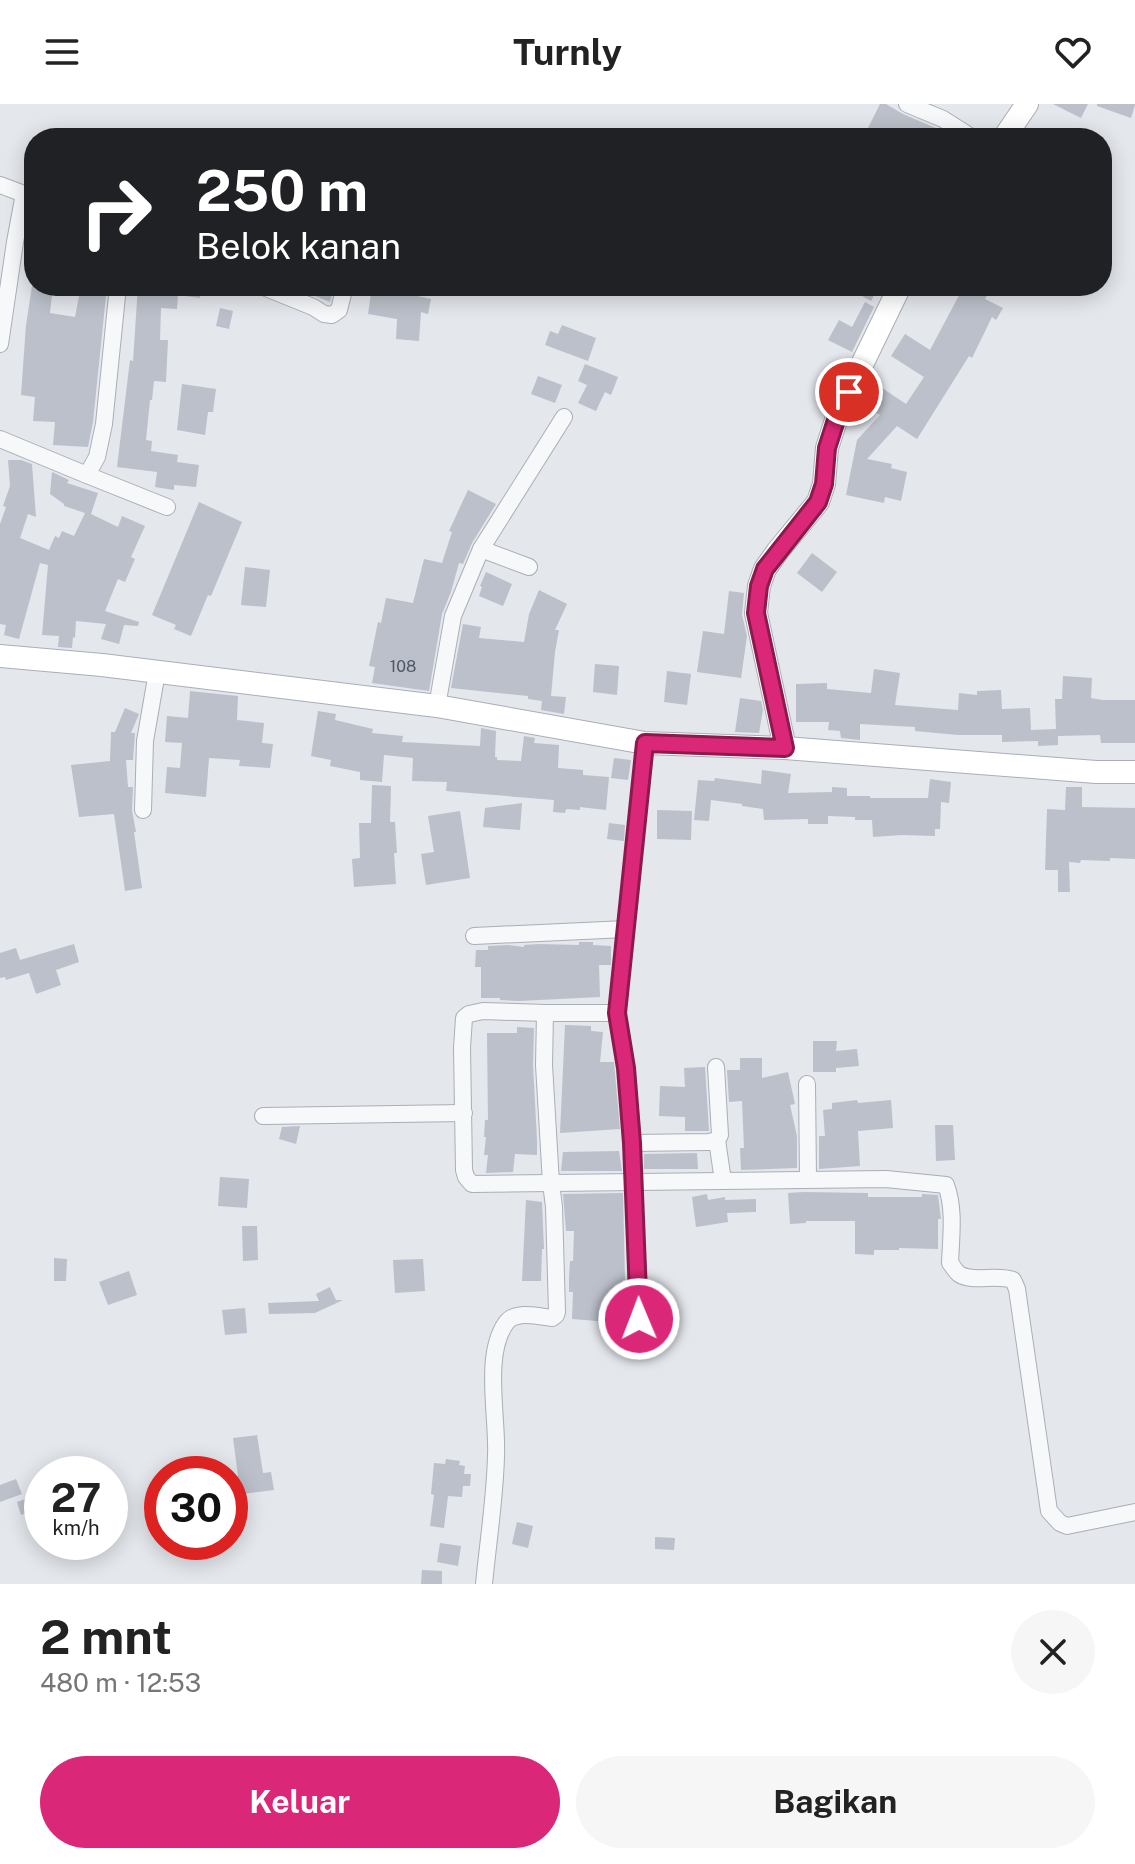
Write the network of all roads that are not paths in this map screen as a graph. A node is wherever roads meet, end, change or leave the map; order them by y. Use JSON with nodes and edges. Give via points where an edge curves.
{"nodes":[{"id":1,"x":907,"y":104,"type":"edge"},
{"id":2,"x":1027,"y":104,"type":"edge"},
{"id":3,"x":957,"y":128,"type":"edge"},
{"id":4,"x":1011,"y":128,"type":"edge"},
{"id":5,"x":0,"y":185,"type":"edge"},
{"id":6,"x":24,"y":194,"type":"edge"},
{"id":7,"x":24,"y":212,"type":"edge"},
{"id":8,"x":117,"y":296,"type":"edge"},
{"id":9,"x":286,"y":296,"type":"edge"},
{"id":10,"x":342,"y":296,"type":"edge"},
{"id":11,"x":895,"y":296,"type":"edge"},
{"id":12,"x":0,"y":344,"type":"edge"},
{"id":13,"x":564,"y":417,"type":"dead end"},
{"id":14,"x":0,"y":439,"type":"edge"},
{"id":15,"x":87,"y":475,"type":"junction"},
{"id":16,"x":167,"y":507,"type":"dead end"},
{"id":17,"x":481,"y":549,"type":"junction"},
{"id":18,"x":529,"y":567,"type":"dead end"},
{"id":19,"x":0,"y":656,"type":"edge"},
{"id":20,"x":157,"y":672,"type":"junction"},
{"id":21,"x":437,"y":706,"type":"junction"},
{"id":22,"x":645,"y":743,"type":"junction"},
{"id":23,"x":785,"y":748,"type":"junction"},
{"id":24,"x":1135,"y":772,"type":"edge"},
{"id":25,"x":143,"y":810,"type":"dead end"},
{"id":26,"x":626,"y":929,"type":"junction"},
{"id":27,"x":474,"y":936,"type":"dead end"},
{"id":28,"x":545,"y":1013,"type":"junction"},
{"id":29,"x":617,"y":1013,"type":"junction"},
{"id":30,"x":716,"y":1067,"type":"dead end"},
{"id":31,"x":807,"y":1084,"type":"dead end"},
{"id":32,"x":464,"y":1113,"type":"junction"},
{"id":33,"x":263,"y":1116,"type":"dead end"},
{"id":34,"x":717,"y":1140,"type":"junction"},
{"id":35,"x":632,"y":1143,"type":"junction"},
{"id":36,"x":808,"y":1179,"type":"junction"},
{"id":37,"x":723,"y":1181,"type":"junction"},
{"id":38,"x":551,"y":1183,"type":"junction"},
{"id":39,"x":633,"y":1183,"type":"junction"},
{"id":40,"x":639,"y":1319,"type":"dead end"},
{"id":41,"x":1135,"y":1512,"type":"edge"},
{"id":42,"x":484,"y":1584,"type":"edge"}],
"edges":[{"from":1,"to":3,"type":"street"},
{"from":2,"to":4,"type":"street"},
{"from":5,"to":6,"type":"street"},
{"from":7,"to":12,"type":"street"},
{"from":8,"to":15,"type":"street","via":[[104,424]]},
{"from":9,"to":10,"type":"street","via":[[332,315]]},
{"from":11,"to":23,"type":"street","via":[[838,414],[818,502],[765,569],[759,586],[756,613]]},
{"from":13,"to":17,"type":"street"},
{"from":14,"to":15,"type":"street"},
{"from":15,"to":16,"type":"street"},
{"from":17,"to":18,"type":"street"},
{"from":17,"to":21,"type":"street","via":[[453,616]]},
{"from":19,"to":20,"type":"street"},
{"from":20,"to":21,"type":"street"},
{"from":20,"to":25,"type":"street","via":[[145,741]]},
{"from":21,"to":22,"type":"street"},
{"from":22,"to":23,"type":"street"},
{"from":22,"to":26,"type":"street"},
{"from":23,"to":24,"type":"street"},
{"from":26,"to":27,"type":"street"},
{"from":26,"to":29,"type":"street"},
{"from":28,"to":29,"type":"street"},
{"from":28,"to":32,"type":"street","via":[[483,1011],[464,1018]]},
{"from":28,"to":38,"type":"street"},
{"from":29,"to":35,"type":"street"},
{"from":30,"to":34,"type":"street"},
{"from":31,"to":36,"type":"street"},
{"from":32,"to":33,"type":"street"},
{"from":32,"to":38,"type":"street","via":[[464,1170],[472,1184]]},
{"from":34,"to":35,"type":"street"},
{"from":34,"to":37,"type":"street"},
{"from":35,"to":39,"type":"street"},
{"from":36,"to":37,"type":"street"},
{"from":36,"to":41,"type":"street","via":[[946,1185],[952,1220],[950,1263],[959,1274],[971,1277],[1003,1276],[1017,1289],[1049,1511],[1067,1526]]},
{"from":37,"to":39,"type":"street"},
{"from":38,"to":39,"type":"street"},
{"from":38,"to":42,"type":"street","via":[[557,1312],[552,1318],[513,1317],[498,1338],[492,1375],[496,1456]]},
{"from":39,"to":40,"type":"street"}]}
